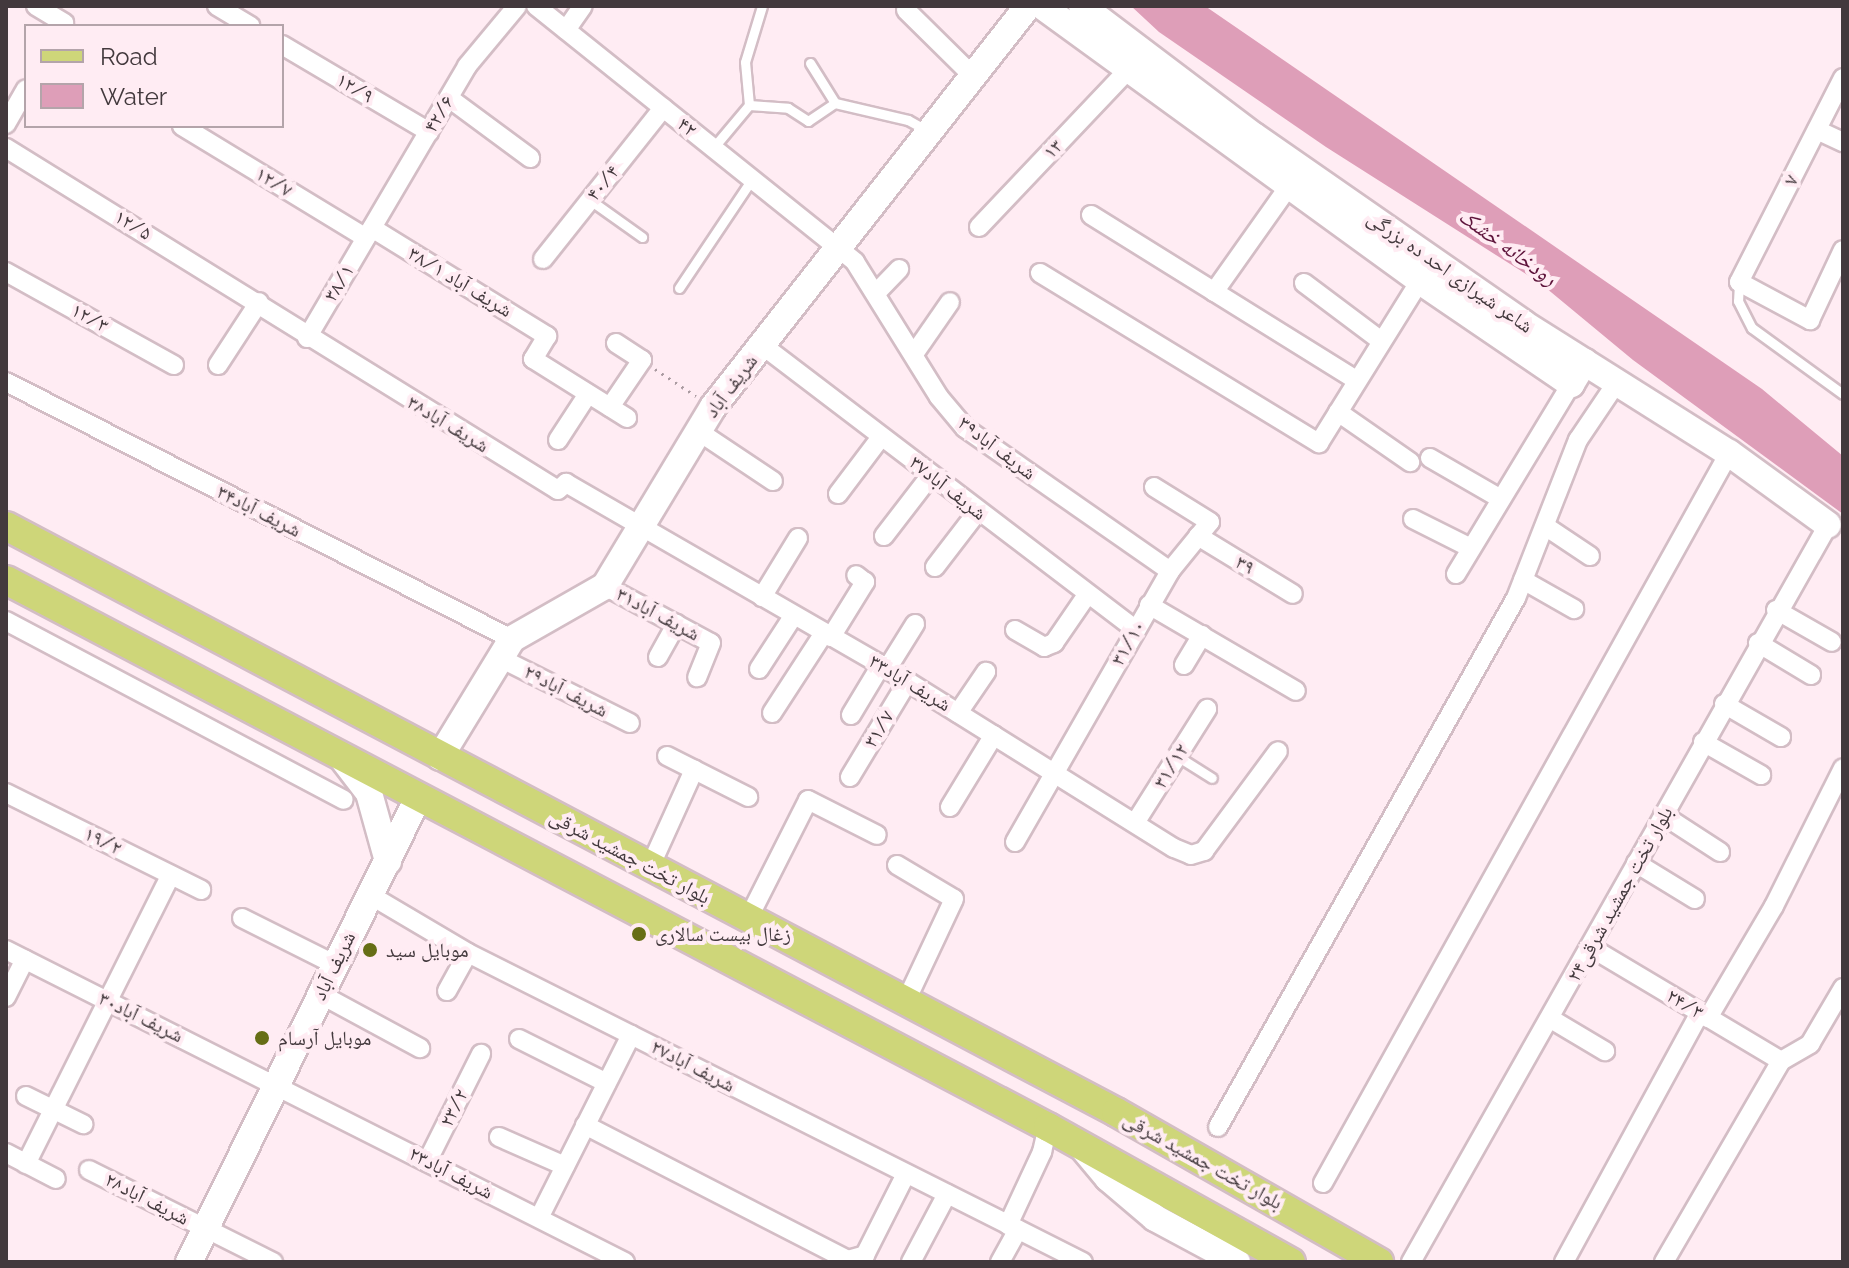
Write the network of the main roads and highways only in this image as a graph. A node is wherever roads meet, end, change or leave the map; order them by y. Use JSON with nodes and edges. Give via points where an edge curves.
{"nodes":[{"id":1,"x":6,"y":526,"type":"edge"},
{"id":2,"x":6,"y":580,"type":"edge"},
{"id":3,"x":138,"y":597,"type":"junction"},
{"id":4,"x":113,"y":637,"type":"junction"},
{"id":5,"x":755,"y":923,"type":"junction"},
{"id":6,"x":740,"y":967,"type":"junction"},
{"id":7,"x":1291,"y":1262,"type":"edge"},
{"id":8,"x":1379,"y":1262,"type":"edge"}],
"edges":[{"from":1,"to":3,"type":"main road","name":"بلوار تخت جمشید شرقی"},
{"from":2,"to":4,"type":"main road"},
{"from":3,"to":4,"type":"main road"},
{"from":3,"to":5,"type":"main road","name":"بلوار تخت جمشید شرقی"},
{"from":4,"to":6,"type":"main road"},
{"from":5,"to":6,"type":"main road"},
{"from":5,"to":8,"type":"main road","name":"بلوار تخت جمشید شرقی","via":[[1116,1112]]},
{"from":6,"to":7,"type":"main road","via":[[1048,1127]]}]}
